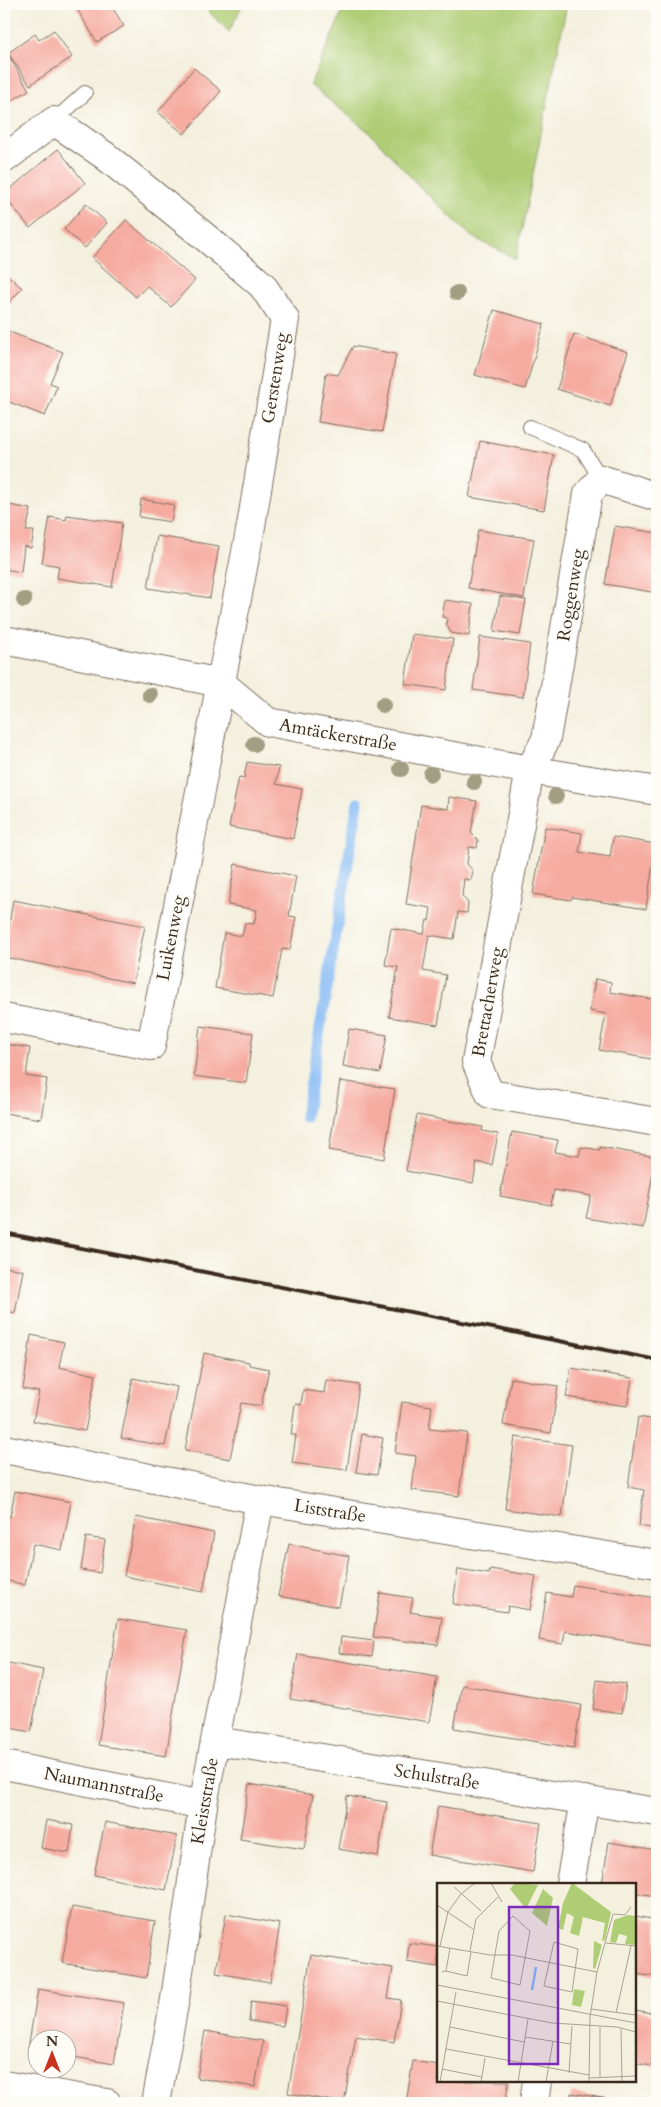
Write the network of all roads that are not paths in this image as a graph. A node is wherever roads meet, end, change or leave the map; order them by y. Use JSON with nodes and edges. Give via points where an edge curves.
{"nodes":[{"id":1,"x":84,"y":93,"type":"dead end"},
{"id":2,"x":54,"y":121,"type":"junction"},
{"id":3,"x":4,"y":159,"type":"edge"},
{"id":4,"x":530,"y":426,"type":"dead end"},
{"id":5,"x":601,"y":478,"type":"junction"},
{"id":6,"x":657,"y":497,"type":"edge"},
{"id":7,"x":4,"y":640,"type":"edge"},
{"id":8,"x":221,"y":683,"type":"junction"},
{"id":9,"x":530,"y":770,"type":"junction"},
{"id":10,"x":657,"y":791,"type":"edge"},
{"id":11,"x":4,"y":1018,"type":"edge"},
{"id":12,"x":657,"y":1122,"type":"edge"},
{"id":13,"x":4,"y":1449,"type":"edge"},
{"id":14,"x":260,"y":1500,"type":"junction"},
{"id":15,"x":657,"y":1564,"type":"edge"},
{"id":16,"x":216,"y":1741,"type":"junction"},
{"id":17,"x":4,"y":1765,"type":"edge"},
{"id":18,"x":585,"y":1800,"type":"junction"},
{"id":19,"x":203,"y":1805,"type":"junction"},
{"id":20,"x":657,"y":1812,"type":"edge"},
{"id":21,"x":570,"y":1883,"type":"edge"},
{"id":22,"x":537,"y":2082,"type":"edge"},
{"id":23,"x":4,"y":2085,"type":"edge"},
{"id":24,"x":107,"y":2103,"type":"edge"},
{"id":25,"x":156,"y":2103,"type":"edge"},
{"id":26,"x":534,"y":2103,"type":"edge"}],
"edges":[{"from":1,"to":2,"type":"lane"},
{"from":2,"to":3,"type":"street"},
{"from":2,"to":8,"type":"street","name":"Gerstenweg","via":[[104,155],[262,285],[285,319]]},
{"from":4,"to":5,"type":"lane","via":[[583,450]]},
{"from":5,"to":6,"type":"street"},
{"from":5,"to":9,"type":"street","name":"Roggenweg","via":[[588,494],[546,738]]},
{"from":7,"to":8,"type":"street","name":"Amtäckerstraße"},
{"from":8,"to":9,"type":"street","name":"Amtäckerstraße","via":[[268,722]]},
{"from":8,"to":11,"type":"street","name":"Luikenweg","via":[[151,1046]]},
{"from":9,"to":10,"type":"street","name":"Amtäckerstraße"},
{"from":9,"to":12,"type":"street","name":"Brettacherweg","via":[[476,1062],[490,1094]]},
{"from":13,"to":14,"type":"street","name":"Liststraße"},
{"from":14,"to":15,"type":"street","name":"Liststraße"},
{"from":14,"to":16,"type":"street","name":"Kleiststraße"},
{"from":16,"to":18,"type":"street","name":"Schulstraße"},
{"from":16,"to":19,"type":"street","name":"Kleiststraße"},
{"from":17,"to":19,"type":"street","name":"Naumannstraße"},
{"from":18,"to":20,"type":"street","name":"Schulstraße"},
{"from":18,"to":21,"type":"street"},
{"from":19,"to":25,"type":"street","name":"Kleiststraße","via":[[175,1999]]},
{"from":22,"to":26,"type":"street"},
{"from":23,"to":24,"type":"street"}]}
